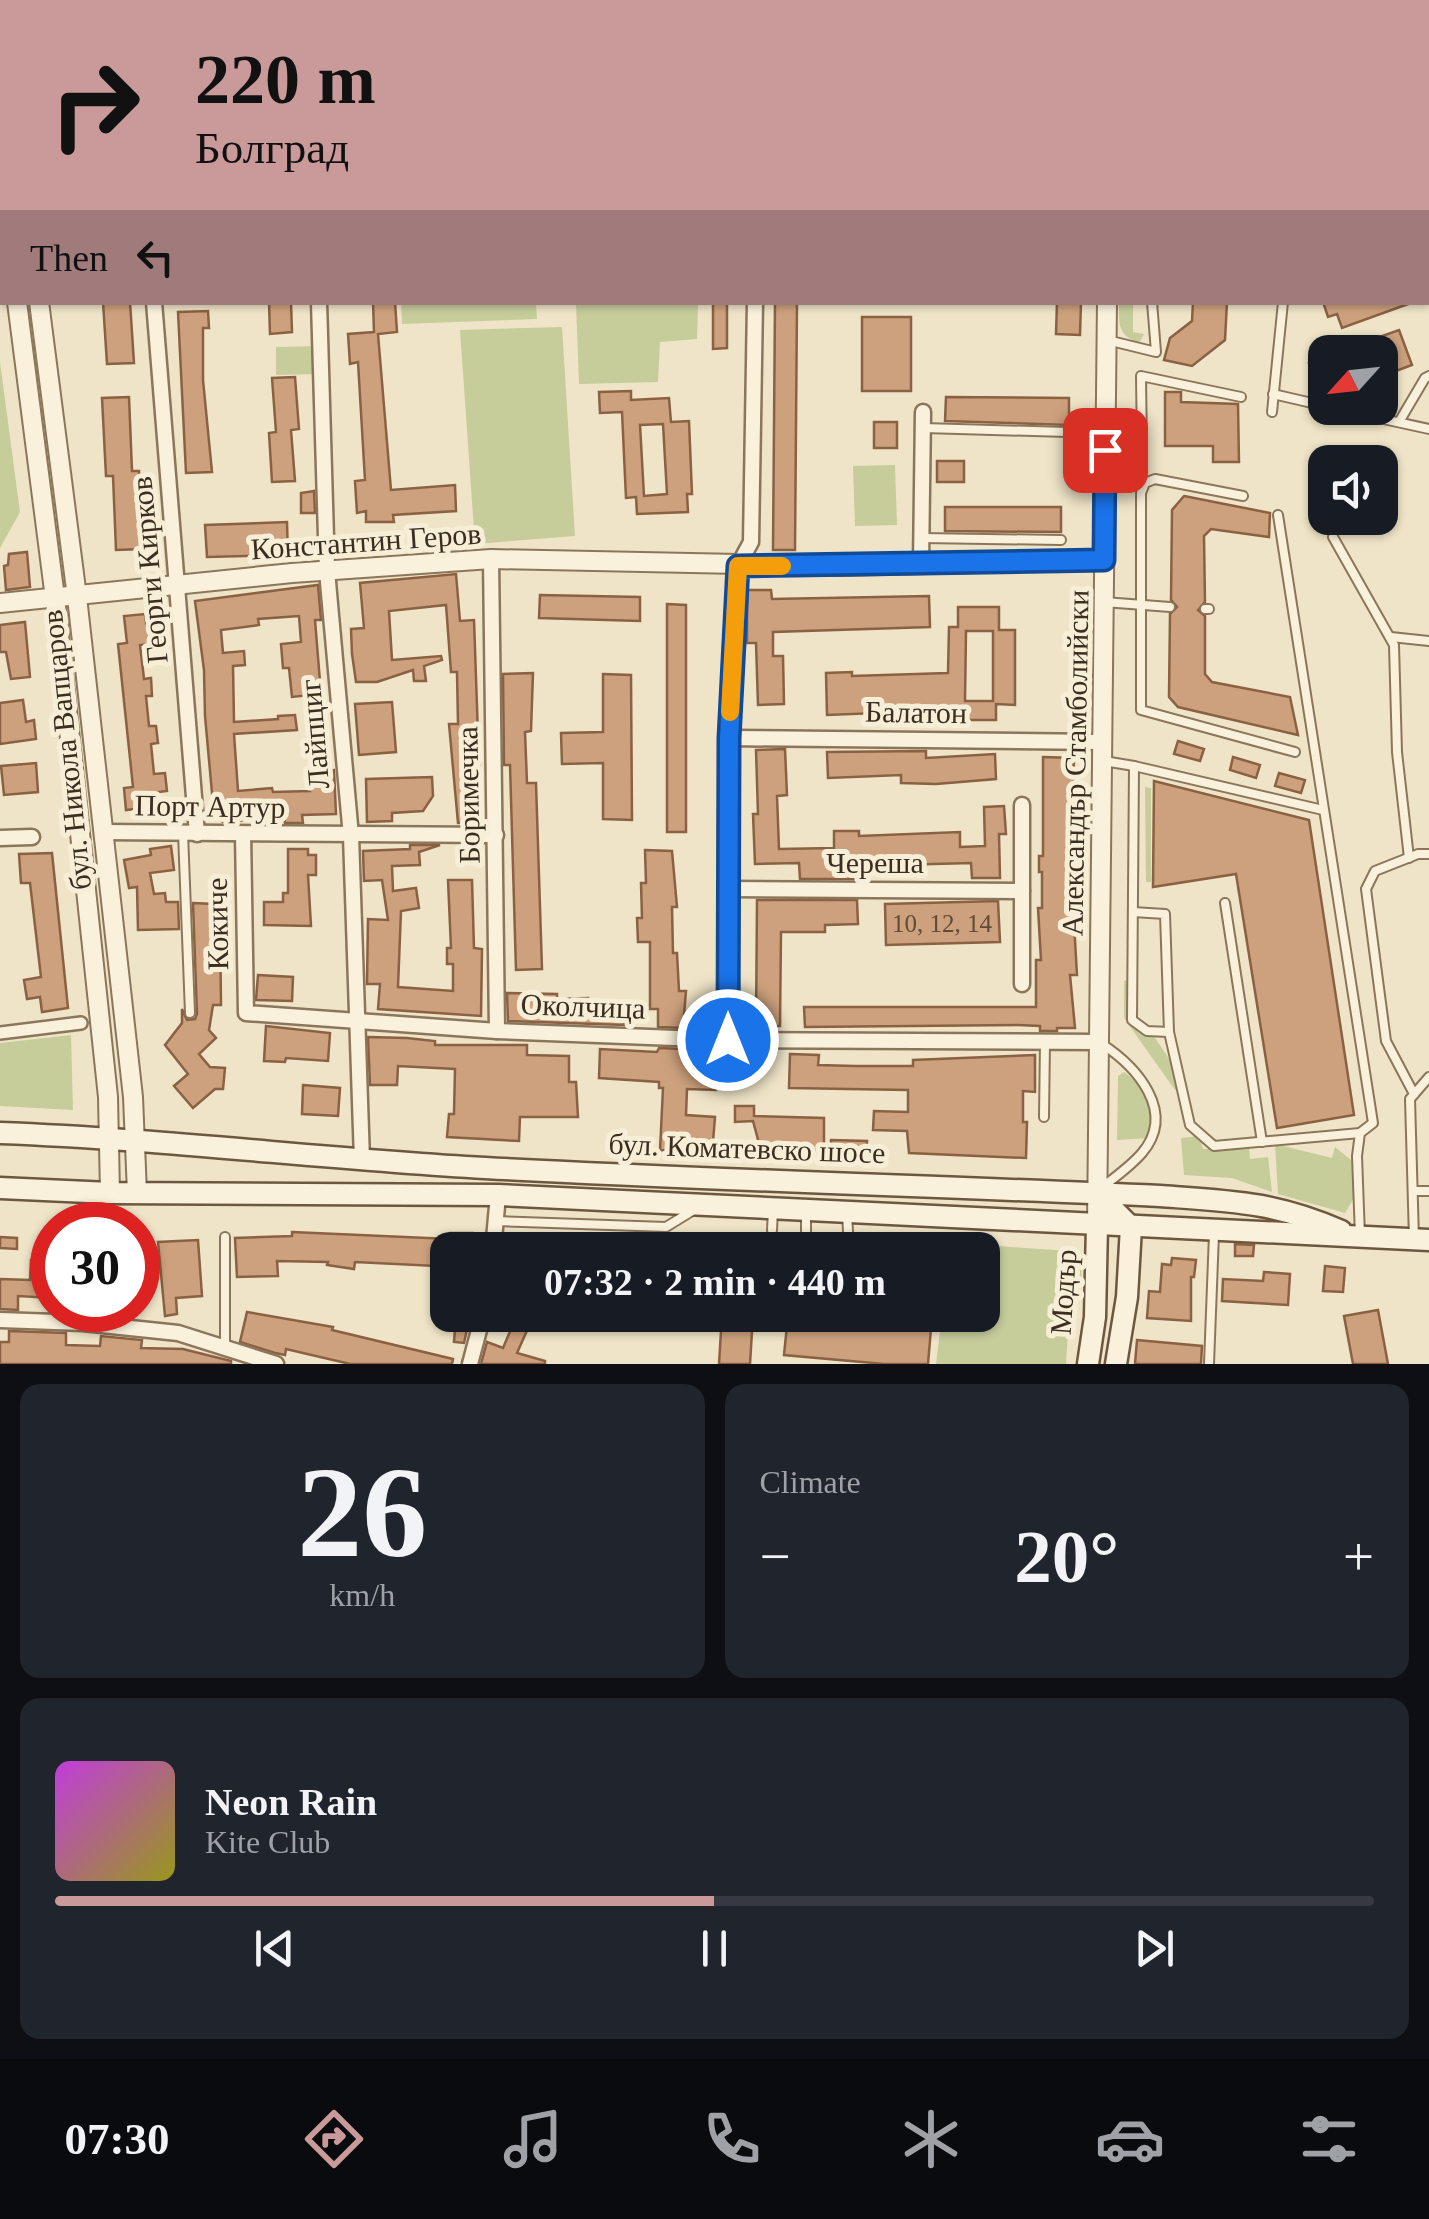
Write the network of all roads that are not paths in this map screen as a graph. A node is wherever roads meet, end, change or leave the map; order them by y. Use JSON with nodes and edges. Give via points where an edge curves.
{"nodes":[{"id":1,"x":17,"y":305,"type":"edge"},
{"id":2,"x":39,"y":305,"type":"edge"},
{"id":3,"x":154,"y":305,"type":"edge"},
{"id":4,"x":319,"y":305,"type":"edge"},
{"id":5,"x":755,"y":305,"type":"edge"},
{"id":6,"x":1107,"y":305,"type":"edge"},
{"id":7,"x":1152,"y":305,"type":"edge"},
{"id":8,"x":1283,"y":305,"type":"edge"},
{"id":9,"x":1106,"y":340,"type":"junction"},
{"id":10,"x":1429,"y":376,"type":"edge"},
{"id":11,"x":1272,"y":394,"type":"junction"},
{"id":12,"x":1241,"y":397,"type":"dead end"},
{"id":13,"x":1308,"y":402,"type":"edge"},
{"id":14,"x":923,"y":412,"type":"dead end"},
{"id":15,"x":1272,"y":412,"type":"dead end"},
{"id":16,"x":1398,"y":422,"type":"joint"},
{"id":17,"x":923,"y":428,"type":"junction"},
{"id":18,"x":1429,"y":429,"type":"edge"},
{"id":19,"x":1067,"y":432,"type":"dead end"},
{"id":20,"x":1105,"y":450,"type":"junction"},
{"id":21,"x":1242,"y":496,"type":"dead end"},
{"id":22,"x":1278,"y":515,"type":"dead end"},
{"id":23,"x":922,"y":538,"type":"junction"},
{"id":24,"x":1333,"y":538,"type":"dead end"},
{"id":25,"x":1061,"y":540,"type":"dead end"},
{"id":26,"x":491,"y":559,"type":"junction"},
{"id":27,"x":1104,"y":560,"type":"junction"},
{"id":28,"x":921,"y":564,"type":"junction"},
{"id":29,"x":738,"y":566,"type":"junction"},
{"id":30,"x":327,"y":571,"type":"junction"},
{"id":31,"x":178,"y":584,"type":"junction"},
{"id":32,"x":77,"y":597,"type":"junction"},
{"id":33,"x":55,"y":598,"type":"junction"},
{"id":34,"x":1104,"y":602,"type":"junction"},
{"id":35,"x":0,"y":603,"type":"edge"},
{"id":36,"x":1141,"y":606,"type":"junction"},
{"id":37,"x":1170,"y":607,"type":"dead end"},
{"id":38,"x":1391,"y":637,"type":"junction"},
{"id":39,"x":1429,"y":640,"type":"edge"},
{"id":40,"x":729,"y":738,"type":"junction"},
{"id":41,"x":1102,"y":742,"type":"junction"},
{"id":42,"x":1294,"y":752,"type":"dead end"},
{"id":43,"x":1104,"y":761,"type":"junction"},
{"id":44,"x":1134,"y":766,"type":"junction"},
{"id":45,"x":1022,"y":805,"type":"dead end"},
{"id":46,"x":1324,"y":810,"type":"junction"},
{"id":47,"x":102,"y":832,"type":"junction"},
{"id":48,"x":190,"y":833,"type":"junction"},
{"id":49,"x":244,"y":834,"type":"junction"},
{"id":50,"x":496,"y":835,"type":"junction"},
{"id":51,"x":351,"y":836,"type":"junction"},
{"id":52,"x":32,"y":837,"type":"dead end"},
{"id":53,"x":0,"y":838,"type":"edge"},
{"id":54,"x":1429,"y":854,"type":"edge"},
{"id":55,"x":1409,"y":858,"type":"junction"},
{"id":56,"x":728,"y":889,"type":"junction"},
{"id":57,"x":1022,"y":891,"type":"junction"},
{"id":58,"x":1225,"y":903,"type":"dead end"},
{"id":59,"x":1133,"y":912,"type":"junction"},
{"id":60,"x":1022,"y":984,"type":"dead end"},
{"id":61,"x":190,"y":1012,"type":"dead end"},
{"id":62,"x":246,"y":1013,"type":"joint"},
{"id":63,"x":360,"y":1021,"type":"junction"},
{"id":64,"x":81,"y":1024,"type":"dead end"},
{"id":65,"x":497,"y":1031,"type":"junction"},
{"id":66,"x":1169,"y":1032,"type":"junction"},
{"id":67,"x":0,"y":1033,"type":"edge"},
{"id":68,"x":728,"y":1040,"type":"junction"},
{"id":69,"x":1044,"y":1042,"type":"junction"},
{"id":70,"x":1099,"y":1042,"type":"junction"},
{"id":71,"x":1429,"y":1077,"type":"edge"},
{"id":72,"x":1414,"y":1094,"type":"junction"},
{"id":73,"x":1044,"y":1117,"type":"dead end"},
{"id":74,"x":1360,"y":1133,"type":"junction"},
{"id":75,"x":0,"y":1134,"type":"edge"},
{"id":76,"x":110,"y":1138,"type":"junction"},
{"id":77,"x":137,"y":1139,"type":"junction"},
{"id":78,"x":1262,"y":1142,"type":"junction"},
{"id":79,"x":362,"y":1160,"type":"junction"},
{"id":80,"x":0,"y":1188,"type":"edge"},
{"id":81,"x":1429,"y":1190,"type":"edge"},
{"id":82,"x":1414,"y":1191,"type":"junction"},
{"id":83,"x":1097,"y":1192,"type":"junction"},
{"id":84,"x":110,"y":1193,"type":"junction"},
{"id":85,"x":137,"y":1193,"type":"junction"},
{"id":86,"x":498,"y":1195,"type":"junction"},
{"id":87,"x":698,"y":1207,"type":"junction"},
{"id":88,"x":847,"y":1213,"type":"junction"},
{"id":89,"x":496,"y":1221,"type":"junction"},
{"id":90,"x":1097,"y":1224,"type":"junction"},
{"id":91,"x":1131,"y":1228,"type":"junction"},
{"id":92,"x":1214,"y":1231,"type":"junction"},
{"id":93,"x":495,"y":1232,"type":"edge"},
{"id":94,"x":848,"y":1232,"type":"edge"},
{"id":95,"x":1354,"y":1236,"type":"junction"},
{"id":96,"x":224,"y":1237,"type":"dead end"},
{"id":97,"x":1422,"y":1240,"type":"edge"},
{"id":98,"x":0,"y":1320,"type":"edge"},
{"id":99,"x":478,"y":1332,"type":"edge"},
{"id":100,"x":224,"y":1348,"type":"junction"},
{"id":101,"x":276,"y":1364,"type":"edge"},
{"id":102,"x":470,"y":1364,"type":"edge"},
{"id":103,"x":1088,"y":1364,"type":"edge"},
{"id":104,"x":1116,"y":1364,"type":"edge"},
{"id":105,"x":1209,"y":1364,"type":"edge"}],
"edges":[{"from":1,"to":33,"type":"street","name":"бул. Никола Вапцаров"},
{"from":2,"to":32,"type":"street","name":"бул. Никола Вапцаров"},
{"from":3,"to":31,"type":"street","name":"Георги Кирков"},
{"from":4,"to":30,"type":"street","name":"Лайпциг"},
{"from":5,"to":29,"type":"street","via":[[751,542]]},
{"from":6,"to":9,"type":"street","name":"Александър Стамболийски"},
{"from":7,"to":9,"type":"lane","via":[[1156,352]]},
{"from":8,"to":11,"type":"lane"},
{"from":9,"to":20,"type":"street","name":"Александър Стамболийски"},
{"from":10,"to":16,"type":"lane"},
{"from":11,"to":13,"type":"lane"},
{"from":11,"to":15,"type":"lane"},
{"from":12,"to":20,"type":"lane","via":[[1141,376],[1142,451]]},
{"from":14,"to":17,"type":"street"},
{"from":16,"to":18,"type":"lane"},
{"from":17,"to":19,"type":"lane"},
{"from":17,"to":23,"type":"street"},
{"from":20,"to":27,"type":"street","name":"Александър Стамболийски"},
{"from":21,"to":36,"type":"lane","via":[[1155,478],[1145,483]]},
{"from":22,"to":46,"type":"lane"},
{"from":23,"to":25,"type":"lane"},
{"from":23,"to":28,"type":"street"},
{"from":24,"to":38,"type":"lane"},
{"from":26,"to":29,"type":"street","name":"Константин Геров"},
{"from":26,"to":30,"type":"street","name":"Константин Геров"},
{"from":26,"to":50,"type":"street","name":"Боримечка"},
{"from":27,"to":28,"type":"street","name":"Константин Геров"},
{"from":27,"to":34,"type":"street","name":"Александър Стамболийски"},
{"from":28,"to":29,"type":"street","name":"Константин Геров"},
{"from":29,"to":40,"type":"street"},
{"from":30,"to":31,"type":"street","name":"Константин Геров"},
{"from":30,"to":51,"type":"street","name":"Лайпциг"},
{"from":31,"to":32,"type":"street","name":"Константин Геров"},
{"from":31,"to":48,"type":"street","name":"Георги Кирков"},
{"from":32,"to":33,"type":"street","name":"Константин Геров"},
{"from":32,"to":47,"type":"street","name":"бул. Никола Вапцаров"},
{"from":33,"to":35,"type":"street","name":"Константин Геров"},
{"from":33,"to":76,"type":"street","name":"бул. Никола Вапцаров"},
{"from":34,"to":36,"type":"lane"},
{"from":34,"to":41,"type":"street","name":"Александър Стамболийски"},
{"from":36,"to":37,"type":"lane"},
{"from":36,"to":42,"type":"lane","via":[[1142,710]]},
{"from":38,"to":39,"type":"lane"},
{"from":38,"to":55,"type":"lane"},
{"from":40,"to":41,"type":"street","name":"Балатон"},
{"from":40,"to":56,"type":"street"},
{"from":41,"to":43,"type":"street","name":"Александър Стамболийски"},
{"from":43,"to":44,"type":"lane"},
{"from":43,"to":70,"type":"street","name":"Александър Стамболийски"},
{"from":44,"to":46,"type":"lane"},
{"from":44,"to":59,"type":"lane"},
{"from":45,"to":57,"type":"street"},
{"from":46,"to":74,"type":"lane","via":[[1360,1074],[1373,1123]]},
{"from":47,"to":48,"type":"street","name":"Порт Артур"},
{"from":47,"to":77,"type":"street","name":"бул. Никола Вапцаров"},
{"from":48,"to":49,"type":"street","name":"Порт Артур"},
{"from":48,"to":61,"type":"lane"},
{"from":49,"to":51,"type":"street","name":"Порт Артур"},
{"from":49,"to":62,"type":"street","name":"Кокиче"},
{"from":50,"to":51,"type":"street","name":"Порт Артур"},
{"from":50,"to":65,"type":"street","name":"Боримечка"},
{"from":51,"to":63,"type":"street","name":"Лайпциг"},
{"from":52,"to":53,"type":"street"},
{"from":54,"to":55,"type":"lane"},
{"from":55,"to":72,"type":"lane","via":[[1375,872],[1366,889],[1386,1041]]},
{"from":56,"to":57,"type":"street","name":"Череша"},
{"from":56,"to":68,"type":"street"},
{"from":57,"to":60,"type":"street"},
{"from":58,"to":78,"type":"lane"},
{"from":59,"to":66,"type":"lane","via":[[1132,1020],[1148,1031]]},
{"from":59,"to":66,"type":"lane","via":[[1166,914]]},
{"from":62,"to":63,"type":"street","name":"Околчица"},
{"from":63,"to":65,"type":"street","name":"Околчица"},
{"from":63,"to":79,"type":"street","name":"Лайпциг"},
{"from":64,"to":67,"type":"street"},
{"from":65,"to":68,"type":"street","name":"Околчица"},
{"from":66,"to":78,"type":"lane","via":[[1190,1124],[1214,1146]]},
{"from":68,"to":69,"type":"street","name":"Околчица"},
{"from":69,"to":70,"type":"street","name":"Околчица"},
{"from":69,"to":73,"type":"lane"},
{"from":70,"to":83,"type":"street","name":"Александър Стамболийски"},
{"from":70,"to":83,"type":"lane","via":[[1123,1058],[1157,1110],[1144,1151]]},
{"from":71,"to":72,"type":"lane"},
{"from":72,"to":82,"type":"lane"},
{"from":74,"to":78,"type":"lane"},
{"from":74,"to":95,"type":"lane"},
{"from":75,"to":76,"type":"main road"},
{"from":76,"to":77,"type":"main road","name":"бул. Коматевско шосе"},
{"from":76,"to":84,"type":"street","name":"бул. Никола Вапцаров"},
{"from":77,"to":79,"type":"main road","name":"бул. Коматевско шосе"},
{"from":77,"to":85,"type":"street","name":"бул. Никола Вапцаров"},
{"from":79,"to":83,"type":"main road","name":"бул. Коматевско шосе"},
{"from":80,"to":84,"type":"main road"},
{"from":81,"to":82,"type":"lane"},
{"from":82,"to":97,"type":"lane"},
{"from":83,"to":90,"type":"street","name":"Александър Стамболийски"},
{"from":83,"to":91,"type":"main road"},
{"from":83,"to":95,"type":"main road","name":"бул. Коматевско шосе","via":[[1249,1203],[1300,1213]]},
{"from":84,"to":85,"type":"main road","name":"бул. Коматевско шосе"},
{"from":85,"to":86,"type":"main road","name":"бул. Коматевско шосе"},
{"from":86,"to":87,"type":"main road","name":"бул. Коматевско шосе"},
{"from":86,"to":89,"type":"street"},
{"from":87,"to":88,"type":"main road","name":"бул. Коматевско шосе","via":[[772,1220]]},
{"from":87,"to":89,"type":"lane","via":[[666,1227]]},
{"from":88,"to":90,"type":"main road","name":"бул. Коматевско шосе"},
{"from":88,"to":94,"type":"lane"},
{"from":89,"to":93,"type":"street"},
{"from":90,"to":91,"type":"main road","name":"бул. Коматевско шосе"},
{"from":90,"to":103,"type":"main road","name":"Модър"},
{"from":91,"to":92,"type":"main road","name":"бул. Коматевско шосе"},
{"from":91,"to":104,"type":"main road","name":"Модър"},
{"from":92,"to":95,"type":"main road","name":"бул. Коматевско шосе"},
{"from":92,"to":105,"type":"lane"},
{"from":95,"to":97,"type":"main road","name":"бул. Коматевско шосе"},
{"from":96,"to":100,"type":"lane"},
{"from":98,"to":100,"type":"street","via":[[178,1333]]},
{"from":99,"to":102,"type":"street"},
{"from":100,"to":101,"type":"street"}]}
